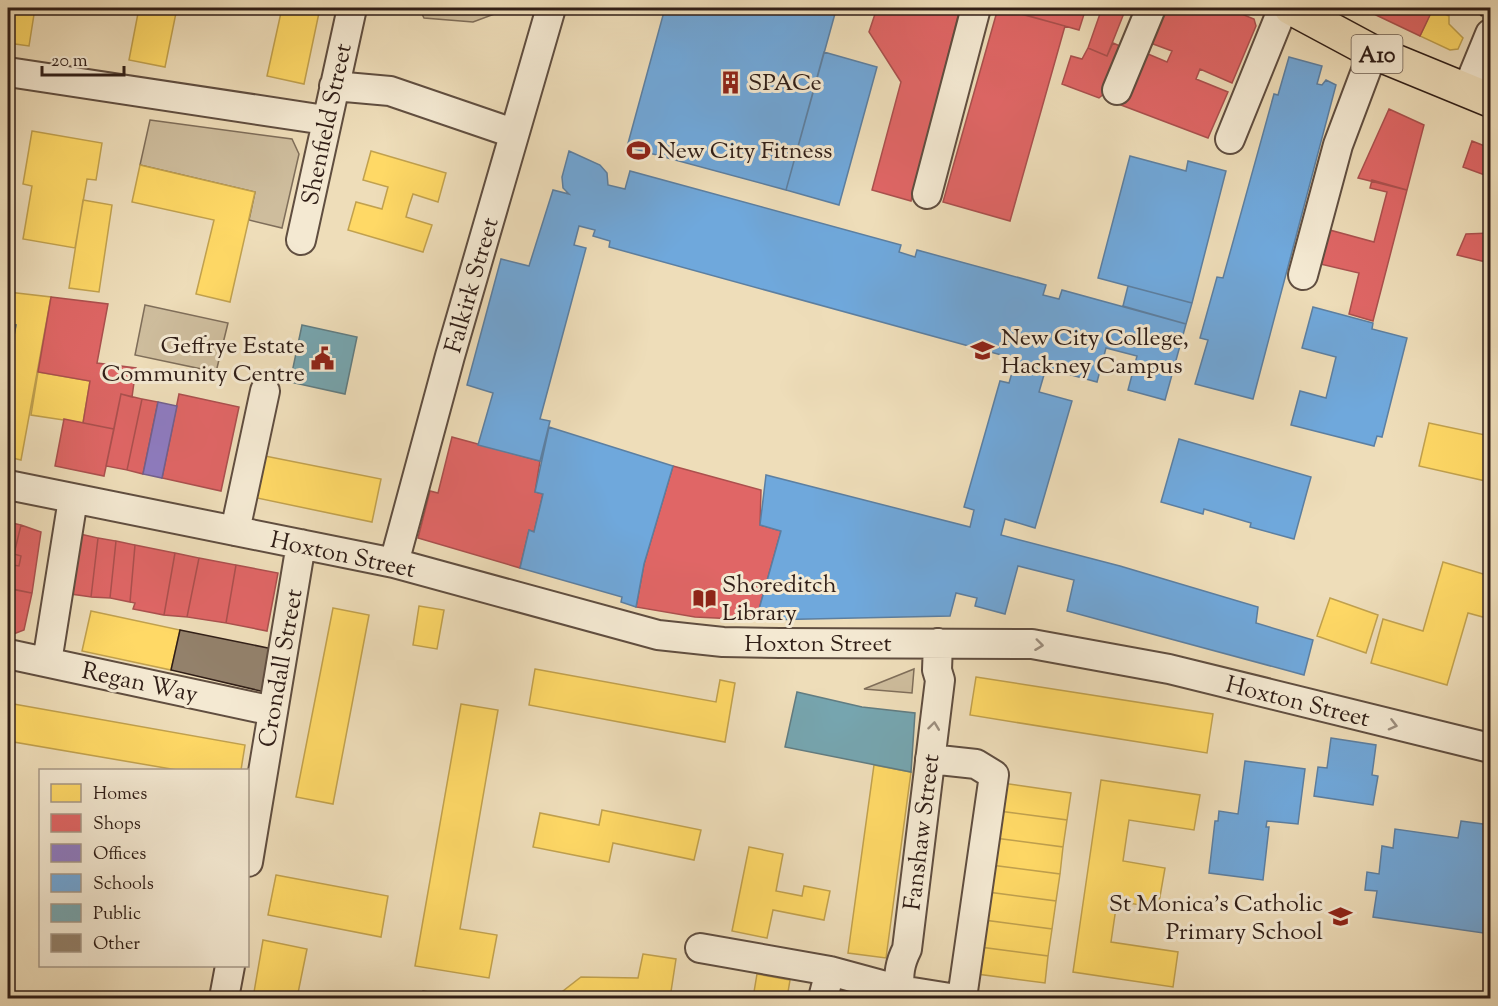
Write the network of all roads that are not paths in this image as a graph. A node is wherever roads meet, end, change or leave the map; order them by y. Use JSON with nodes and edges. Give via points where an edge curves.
{"nodes":[{"id":1,"x":352,"y":8,"type":"edge"},
{"id":2,"x":550,"y":8,"type":"edge"},
{"id":3,"x":976,"y":8,"type":"edge"},
{"id":4,"x":1151,"y":8,"type":"edge"},
{"id":5,"x":1283,"y":8,"type":"edge"},
{"id":6,"x":1291,"y":8,"type":"edge"},
{"id":7,"x":1491,"y":34,"type":"edge"},
{"id":8,"x":1373,"y":52,"type":"junction"},
{"id":9,"x":8,"y":72,"type":"edge"},
{"id":10,"x":334,"y":86,"type":"junction"},
{"id":11,"x":1117,"y":90,"type":"dead end"},
{"id":12,"x":1479,"y":95,"type":"edge"},
{"id":13,"x":325,"y":120,"type":"junction"},
{"id":14,"x":513,"y":133,"type":"junction"},
{"id":15,"x":1230,"y":140,"type":"dead end"},
{"id":16,"x":927,"y":194,"type":"dead end"},
{"id":17,"x":301,"y":240,"type":"dead end"},
{"id":18,"x":1302,"y":275,"type":"dead end"},
{"id":19,"x":265,"y":391,"type":"dead end"},
{"id":20,"x":8,"y":485,"type":"edge"},
{"id":21,"x":74,"y":499,"type":"junction"},
{"id":22,"x":235,"y":531,"type":"junction"},
{"id":23,"x":301,"y":544,"type":"junction"},
{"id":24,"x":394,"y":563,"type":"junction"},
{"id":25,"x":938,"y":643,"type":"junction"},
{"id":26,"x":8,"y":654,"type":"edge"},
{"id":27,"x":47,"y":662,"type":"junction"},
{"id":28,"x":273,"y":711,"type":"junction"},
{"id":29,"x":1491,"y":748,"type":"edge"},
{"id":30,"x":930,"y":759,"type":"junction"},
{"id":31,"x":249,"y":856,"type":"edge"},
{"id":32,"x":700,"y":948,"type":"dead end"},
{"id":33,"x":230,"y":967,"type":"edge"},
{"id":34,"x":830,"y":971,"type":"junction"},
{"id":35,"x":900,"y":990,"type":"junction"},
{"id":36,"x":869,"y":991,"type":"edge"},
{"id":37,"x":224,"y":999,"type":"edge"},
{"id":38,"x":823,"y":999,"type":"edge"},
{"id":39,"x":950,"y":999,"type":"edge"},
{"id":40,"x":962,"y":999,"type":"edge"}],
"edges":[{"from":1,"to":10,"type":"street","name":"Shenfield Street"},
{"from":2,"to":14,"type":"street","name":"Falkirk Street"},
{"from":3,"to":16,"type":"street"},
{"from":4,"to":11,"type":"street"},
{"from":5,"to":15,"type":"street"},
{"from":6,"to":8,"type":"highway","number":"A10"},
{"from":7,"to":12,"type":"street"},
{"from":8,"to":12,"type":"highway","number":"A10"},
{"from":8,"to":18,"type":"street","via":[[1338,145]]},
{"from":9,"to":13,"type":"street"},
{"from":10,"to":13,"type":"street","name":"Shenfield Street"},
{"from":10,"to":14,"type":"street","via":[[390,91]]},
{"from":13,"to":17,"type":"street","name":"Shenfield Street"},
{"from":14,"to":24,"type":"street","name":"Falkirk Street"},
{"from":19,"to":22,"type":"street"},
{"from":20,"to":21,"type":"street","name":"Hoxton Street"},
{"from":21,"to":22,"type":"street","name":"Hoxton Street"},
{"from":21,"to":27,"type":"street"},
{"from":22,"to":23,"type":"street","name":"Hoxton Street"},
{"from":23,"to":24,"type":"street","name":"Hoxton Street"},
{"from":23,"to":28,"type":"street","name":"Crondall Street"},
{"from":24,"to":25,"type":"street","name":"Hoxton Street","via":[[658,635],[723,642]]},
{"from":25,"to":29,"type":"street","name":"Hoxton Street","one_way":true,"via":[[1032,644],[1090,652]]},
{"from":30,"to":25,"type":"street","name":"Fanshaw Street","one_way":true,"via":[[940,680],[936,670]]},
{"from":26,"to":27,"type":"street","name":"Regan Way"},
{"from":27,"to":28,"type":"street","name":"Regan Way"},
{"from":28,"to":31,"type":"street","name":"Crondall Street"},
{"from":30,"to":35,"type":"street","name":"Fanshaw Street","via":[[907,949],[898,975]]},
{"from":30,"to":40,"type":"street","via":[[976,764],[994,775]]},
{"from":32,"to":34,"type":"street"},
{"from":33,"to":37,"type":"street"},
{"from":34,"to":36,"type":"street"},
{"from":34,"to":38,"type":"street"},
{"from":35,"to":36,"type":"street"},
{"from":35,"to":39,"type":"street"}]}
